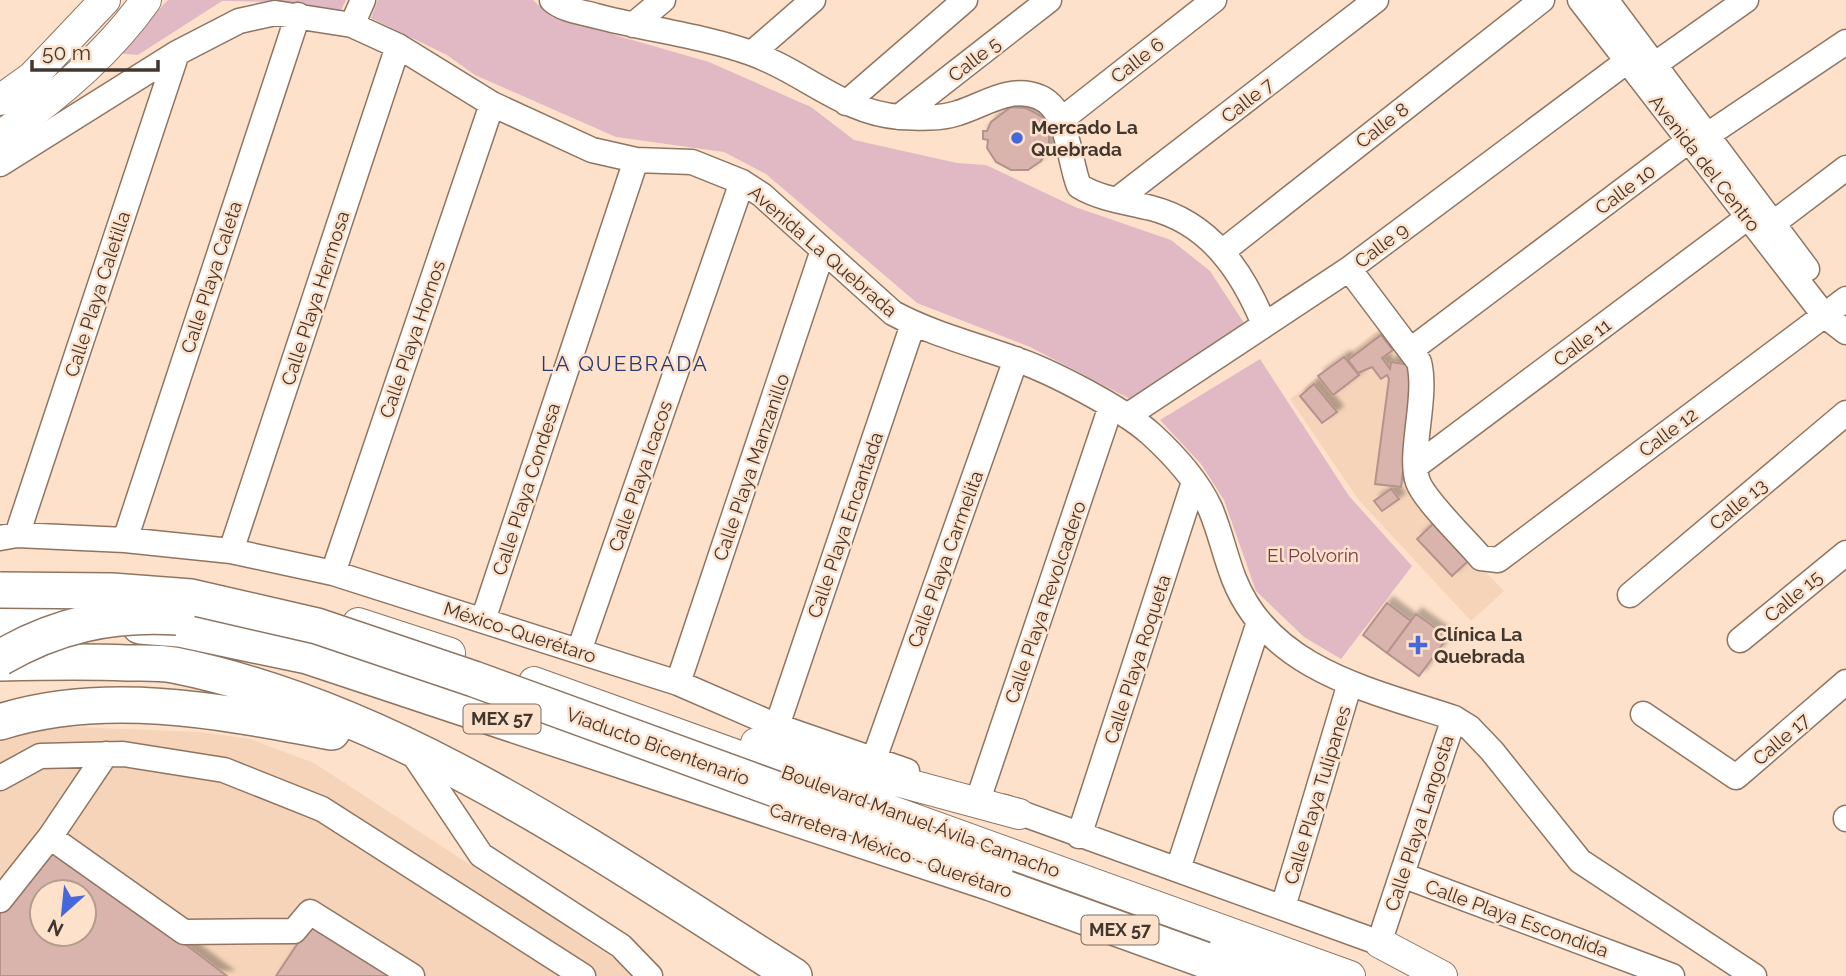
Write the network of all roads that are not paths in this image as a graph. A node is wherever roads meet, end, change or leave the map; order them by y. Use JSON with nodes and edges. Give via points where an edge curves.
{"nodes":[{"id":1,"x":104,"y":0,"type":"edge"},
{"id":2,"x":146,"y":0,"type":"edge"},
{"id":3,"x":363,"y":0,"type":"edge"},
{"id":4,"x":552,"y":0,"type":"edge"},
{"id":5,"x":663,"y":0,"type":"edge"},
{"id":6,"x":813,"y":0,"type":"edge"},
{"id":7,"x":965,"y":0,"type":"edge"},
{"id":8,"x":1049,"y":0,"type":"edge"},
{"id":9,"x":1214,"y":0,"type":"edge"},
{"id":10,"x":1376,"y":0,"type":"edge"},
{"id":11,"x":1542,"y":0,"type":"edge"},
{"id":12,"x":1746,"y":0,"type":"edge"},
{"id":13,"x":1591,"y":2,"type":"edge"},
{"id":14,"x":298,"y":15,"type":"junction"},
{"id":15,"x":352,"y":25,"type":"junction"},
{"id":16,"x":633,"y":26,"type":"junction"},
{"id":17,"x":1846,"y":42,"type":"edge"},
{"id":18,"x":398,"y":46,"type":"junction"},
{"id":19,"x":751,"y":53,"type":"junction"},
{"id":20,"x":177,"y":54,"type":"junction"},
{"id":21,"x":1626,"y":62,"type":"junction"},
{"id":22,"x":1654,"y":65,"type":"junction"},
{"id":23,"x":0,"y":100,"type":"edge"},
{"id":24,"x":846,"y":103,"type":"junction"},
{"id":25,"x":492,"y":104,"type":"junction"},
{"id":26,"x":899,"y":117,"type":"junction"},
{"id":27,"x":1061,"y":120,"type":"junction"},
{"id":28,"x":0,"y":136,"type":"edge"},
{"id":29,"x":1697,"y":139,"type":"junction"},
{"id":30,"x":636,"y":160,"type":"junction"},
{"id":31,"x":0,"y":164,"type":"edge"},
{"id":32,"x":1846,"y":168,"type":"edge"},
{"id":33,"x":742,"y":182,"type":"junction"},
{"id":34,"x":1118,"y":199,"type":"junction"},
{"id":35,"x":1760,"y":225,"type":"junction"},
{"id":36,"x":823,"y":250,"type":"junction"},
{"id":37,"x":1223,"y":251,"type":"junction"},
{"id":38,"x":1349,"y":268,"type":"junction"},
{"id":39,"x":1837,"y":315,"type":"edge"},
{"id":40,"x":913,"y":324,"type":"junction"},
{"id":41,"x":1264,"y":324,"type":"junction"},
{"id":42,"x":1412,"y":349,"type":"junction"},
{"id":43,"x":1016,"y":359,"type":"junction"},
{"id":44,"x":1119,"y":411,"type":"junction"},
{"id":45,"x":1846,"y":413,"type":"edge"},
{"id":46,"x":1416,"y":466,"type":"junction"},
{"id":47,"x":1194,"y":482,"type":"junction"},
{"id":48,"x":8,"y":537,"type":"edge"},
{"id":49,"x":125,"y":540,"type":"junction"},
{"id":50,"x":231,"y":551,"type":"junction"},
{"id":51,"x":1846,"y":552,"type":"edge"},
{"id":52,"x":333,"y":573,"type":"junction"},
{"id":53,"x":0,"y":575,"type":"edge"},
{"id":54,"x":0,"y":590,"type":"edge"},
{"id":55,"x":1630,"y":595,"type":"dead end"},
{"id":56,"x":483,"y":620,"type":"junction"},
{"id":57,"x":1259,"y":622,"type":"junction"},
{"id":58,"x":0,"y":626,"type":"edge"},
{"id":59,"x":1740,"y":640,"type":"dead end"},
{"id":60,"x":391,"y":649,"type":"junction"},
{"id":61,"x":579,"y":651,"type":"junction"},
{"id":62,"x":0,"y":658,"type":"edge"},
{"id":63,"x":0,"y":663,"type":"edge"},
{"id":64,"x":1846,"y":682,"type":"edge"},
{"id":65,"x":536,"y":683,"type":"junction"},
{"id":66,"x":678,"y":683,"type":"junction"},
{"id":67,"x":1350,"y":683,"type":"junction"},
{"id":68,"x":77,"y":708,"type":"junction"},
{"id":69,"x":0,"y":713,"type":"edge"},
{"id":70,"x":1643,"y":714,"type":"dead end"},
{"id":71,"x":633,"y":718,"type":"junction"},
{"id":72,"x":1454,"y":718,"type":"junction"},
{"id":73,"x":0,"y":722,"type":"edge"},
{"id":74,"x":777,"y":726,"type":"junction"},
{"id":75,"x":409,"y":749,"type":"junction"},
{"id":76,"x":106,"y":754,"type":"junction"},
{"id":77,"x":874,"y":759,"type":"junction"},
{"id":78,"x":0,"y":778,"type":"edge"},
{"id":79,"x":979,"y":797,"type":"junction"},
{"id":80,"x":780,"y":813,"type":"junction"},
{"id":81,"x":1019,"y":814,"type":"junction"},
{"id":82,"x":1079,"y":836,"type":"junction"},
{"id":83,"x":50,"y":837,"type":"junction"},
{"id":84,"x":1178,"y":869,"type":"junction"},
{"id":85,"x":1402,"y":875,"type":"junction"},
{"id":86,"x":0,"y":900,"type":"edge"},
{"id":87,"x":1283,"y":907,"type":"junction"},
{"id":88,"x":1382,"y":936,"type":"junction"},
{"id":89,"x":412,"y":976,"type":"edge"},
{"id":90,"x":583,"y":976,"type":"edge"},
{"id":91,"x":650,"y":976,"type":"edge"},
{"id":92,"x":794,"y":976,"type":"edge"},
{"id":93,"x":1249,"y":976,"type":"edge"},
{"id":94,"x":1301,"y":976,"type":"edge"},
{"id":95,"x":1350,"y":976,"type":"edge"},
{"id":96,"x":1442,"y":976,"type":"edge"},
{"id":97,"x":1672,"y":976,"type":"edge"},
{"id":98,"x":1754,"y":976,"type":"edge"}],
"edges":[{"from":1,"to":23,"type":"main road","via":[[32,77]]},
{"from":2,"to":28,"type":"main road","via":[[109,45],[44,106]]},
{"from":3,"to":15,"type":"street"},
{"from":4,"to":16,"type":"street"},
{"from":5,"to":16,"type":"street"},
{"from":6,"to":19,"type":"street"},
{"from":7,"to":24,"type":"street"},
{"from":8,"to":26,"type":"street","name":"Calle 5"},
{"from":9,"to":27,"type":"street","name":"Calle 6"},
{"from":10,"to":34,"type":"street","name":"Calle 7"},
{"from":11,"to":37,"type":"street","name":"Calle 8"},
{"from":12,"to":22,"type":"street"},
{"from":13,"to":21,"type":"street","name":"Avenida del Centro"},
{"from":13,"to":22,"type":"street","name":"Avenida del Centro"},
{"from":14,"to":15,"type":"street","name":"Avenida La Quebrada"},
{"from":14,"to":20,"type":"street","name":"Avenida La Quebrada","via":[[254,15]]},
{"from":14,"to":49,"type":"street","name":"Calle Playa Caleta"},
{"from":15,"to":18,"type":"street","name":"Avenida La Quebrada"},
{"from":16,"to":19,"type":"street"},
{"from":17,"to":29,"type":"street","name":"Calle 10"},
{"from":18,"to":25,"type":"street","name":"Avenida La Quebrada"},
{"from":18,"to":50,"type":"street","name":"Calle Playa Hermosa"},
{"from":19,"to":24,"type":"street"},
{"from":20,"to":31,"type":"street","name":"Avenida La Quebrada"},
{"from":20,"to":48,"type":"street","name":"Calle Playa Caletilla"},
{"from":21,"to":29,"type":"street","name":"Avenida del Centro"},
{"from":21,"to":38,"type":"street","name":"Calle 9"},
{"from":22,"to":29,"type":"street","name":"Avenida del Centro"},
{"from":24,"to":26,"type":"street","via":[[873,114]]},
{"from":25,"to":30,"type":"street","name":"Avenida La Quebrada","via":[[573,143]]},
{"from":25,"to":52,"type":"street","name":"Calle Playa Hornos"},
{"from":26,"to":27,"type":"street","via":[[957,114],[1024,93],[1041,97]]},
{"from":27,"to":34,"type":"street","via":[[1079,186]]},
{"from":29,"to":35,"type":"street","name":"Avenida del Centro"},
{"from":29,"to":42,"type":"street","name":"Calle 10"},
{"from":30,"to":33,"type":"street","name":"Avenida La Quebrada","via":[[692,162]]},
{"from":30,"to":56,"type":"street","name":"Calle Playa Condesa"},
{"from":32,"to":35,"type":"street","name":"Calle 11"},
{"from":33,"to":36,"type":"street","name":"Avenida La Quebrada"},
{"from":33,"to":61,"type":"street","name":"Calle Playa Icacos"},
{"from":34,"to":37,"type":"street","via":[[1166,212]]},
{"from":35,"to":39,"type":"street","name":"Avenida del Centro"},
{"from":35,"to":46,"type":"street","name":"Calle 11"},
{"from":36,"to":40,"type":"street","name":"Avenida La Quebrada","via":[[883,305]]},
{"from":36,"to":66,"type":"street","name":"Calle Playa Manzanillo"},
{"from":37,"to":41,"type":"street","via":[[1250,290]]},
{"from":38,"to":41,"type":"street","name":"Calle 9"},
{"from":38,"to":42,"type":"street"},
{"from":39,"to":46,"type":"street","name":"Calle 12","via":[[1498,560],[1480,558],[1419,486]]},
{"from":40,"to":43,"type":"street","name":"Avenida La Quebrada"},
{"from":40,"to":74,"type":"street","name":"Calle Playa Encantada"},
{"from":41,"to":44,"type":"street","name":"Calle 9"},
{"from":42,"to":46,"type":"street","via":[[1423,376]]},
{"from":43,"to":44,"type":"street","name":"Avenida La Quebrada"},
{"from":43,"to":77,"type":"street","name":"Calle Playa Carmelita"},
{"from":44,"to":47,"type":"street","name":"Avenida La Quebrada","via":[[1150,433]]},
{"from":44,"to":79,"type":"street","name":"Calle Playa Revolcadero"},
{"from":45,"to":55,"type":"street","name":"Calle 13"},
{"from":47,"to":57,"type":"street","name":"Avenida La Quebrada","via":[[1210,509],[1234,580]]},
{"from":47,"to":82,"type":"street","name":"Calle Playa Roqueta"},
{"from":48,"to":49,"type":"street","name":"México-Querétaro"},
{"from":49,"to":50,"type":"street","name":"México-Querétaro"},
{"from":50,"to":52,"type":"street","name":"México-Querétaro"},
{"from":51,"to":59,"type":"street","name":"Calle 15"},
{"from":52,"to":56,"type":"street","name":"México-Querétaro"},
{"from":53,"to":65,"type":"main road","name":"Boulevard Manuel Ávila Camacho","via":[[100,575],[200,586],[319,611]]},
{"from":54,"to":60,"type":"highway","name":"Viaducto Bicentenario","bridge":true,"via":[[191,597],[265,612]]},
{"from":56,"to":61,"type":"street","name":"México-Querétaro"},
{"from":57,"to":67,"type":"street","name":"Avenida La Quebrada","via":[[1304,661]]},
{"from":57,"to":84,"type":"street"},
{"from":58,"to":80,"type":"highway","name":"Carretera México - Querétaro","number":"MEX 57","via":[[91,622],[179,629],[307,656]]},
{"from":60,"to":62,"type":"highway","bridge":true,"via":[[194,619],[139,616],[72,625],[32,639]]},
{"from":60,"to":94,"type":"highway","name":"Viaducto Bicentenario","bridge":true},
{"from":61,"to":66,"type":"street","name":"México-Querétaro"},
{"from":63,"to":75,"type":"highway","via":[[171,665],[246,683]]},
{"from":64,"to":70,"type":"street","name":"Calle 17","via":[[1736,777]]},
{"from":65,"to":71,"type":"main road","name":"Boulevard Manuel Ávila Camacho"},
{"from":65,"to":80,"type":"highway"},
{"from":66,"to":74,"type":"street","name":"México-Querétaro"},
{"from":67,"to":72,"type":"street","name":"Avenida La Quebrada"},
{"from":67,"to":87,"type":"street","name":"Calle Playa Tulipanes"},
{"from":68,"to":69,"type":"highway"},
{"from":68,"to":73,"type":"highway"},
{"from":68,"to":75,"type":"highway","via":[[198,710]]},
{"from":71,"to":81,"type":"main road","via":[[757,743]]},
{"from":71,"to":95,"type":"main road","name":"Boulevard Manuel Ávila Camacho"},
{"from":72,"to":85,"type":"street","name":"Calle Playa Langosta"},
{"from":72,"to":98,"type":"street","name":"Avenida La Quebrada","via":[[1492,751],[1580,861]]},
{"from":74,"to":77,"type":"street","name":"México-Querétaro"},
{"from":75,"to":91,"type":"street","via":[[481,855],[621,946]]},
{"from":75,"to":92,"type":"highway","via":[[491,788]]},
{"from":76,"to":78,"type":"street","via":[[40,756]]},
{"from":76,"to":83,"type":"street"},
{"from":76,"to":90,"type":"street","via":[[224,770],[321,809]]},
{"from":77,"to":79,"type":"street","name":"México-Querétaro"},
{"from":79,"to":81,"type":"street","name":"México-Querétaro"},
{"from":80,"to":93,"type":"highway","name":"Carretera México - Querétaro","number":"MEX 57"},
{"from":81,"to":82,"type":"street","name":"México-Querétaro"},
{"from":82,"to":84,"type":"street","name":"México-Querétaro"},
{"from":83,"to":86,"type":"street"},
{"from":83,"to":89,"type":"street","via":[[184,932],[294,932],[310,912]]},
{"from":84,"to":87,"type":"street","name":"México-Querétaro"},
{"from":85,"to":88,"type":"street","name":"Calle Playa Langosta"},
{"from":85,"to":97,"type":"street","name":"Calle Playa Escondida"},
{"from":87,"to":88,"type":"street","name":"México-Querétaro"},
{"from":88,"to":96,"type":"main road"}]}
